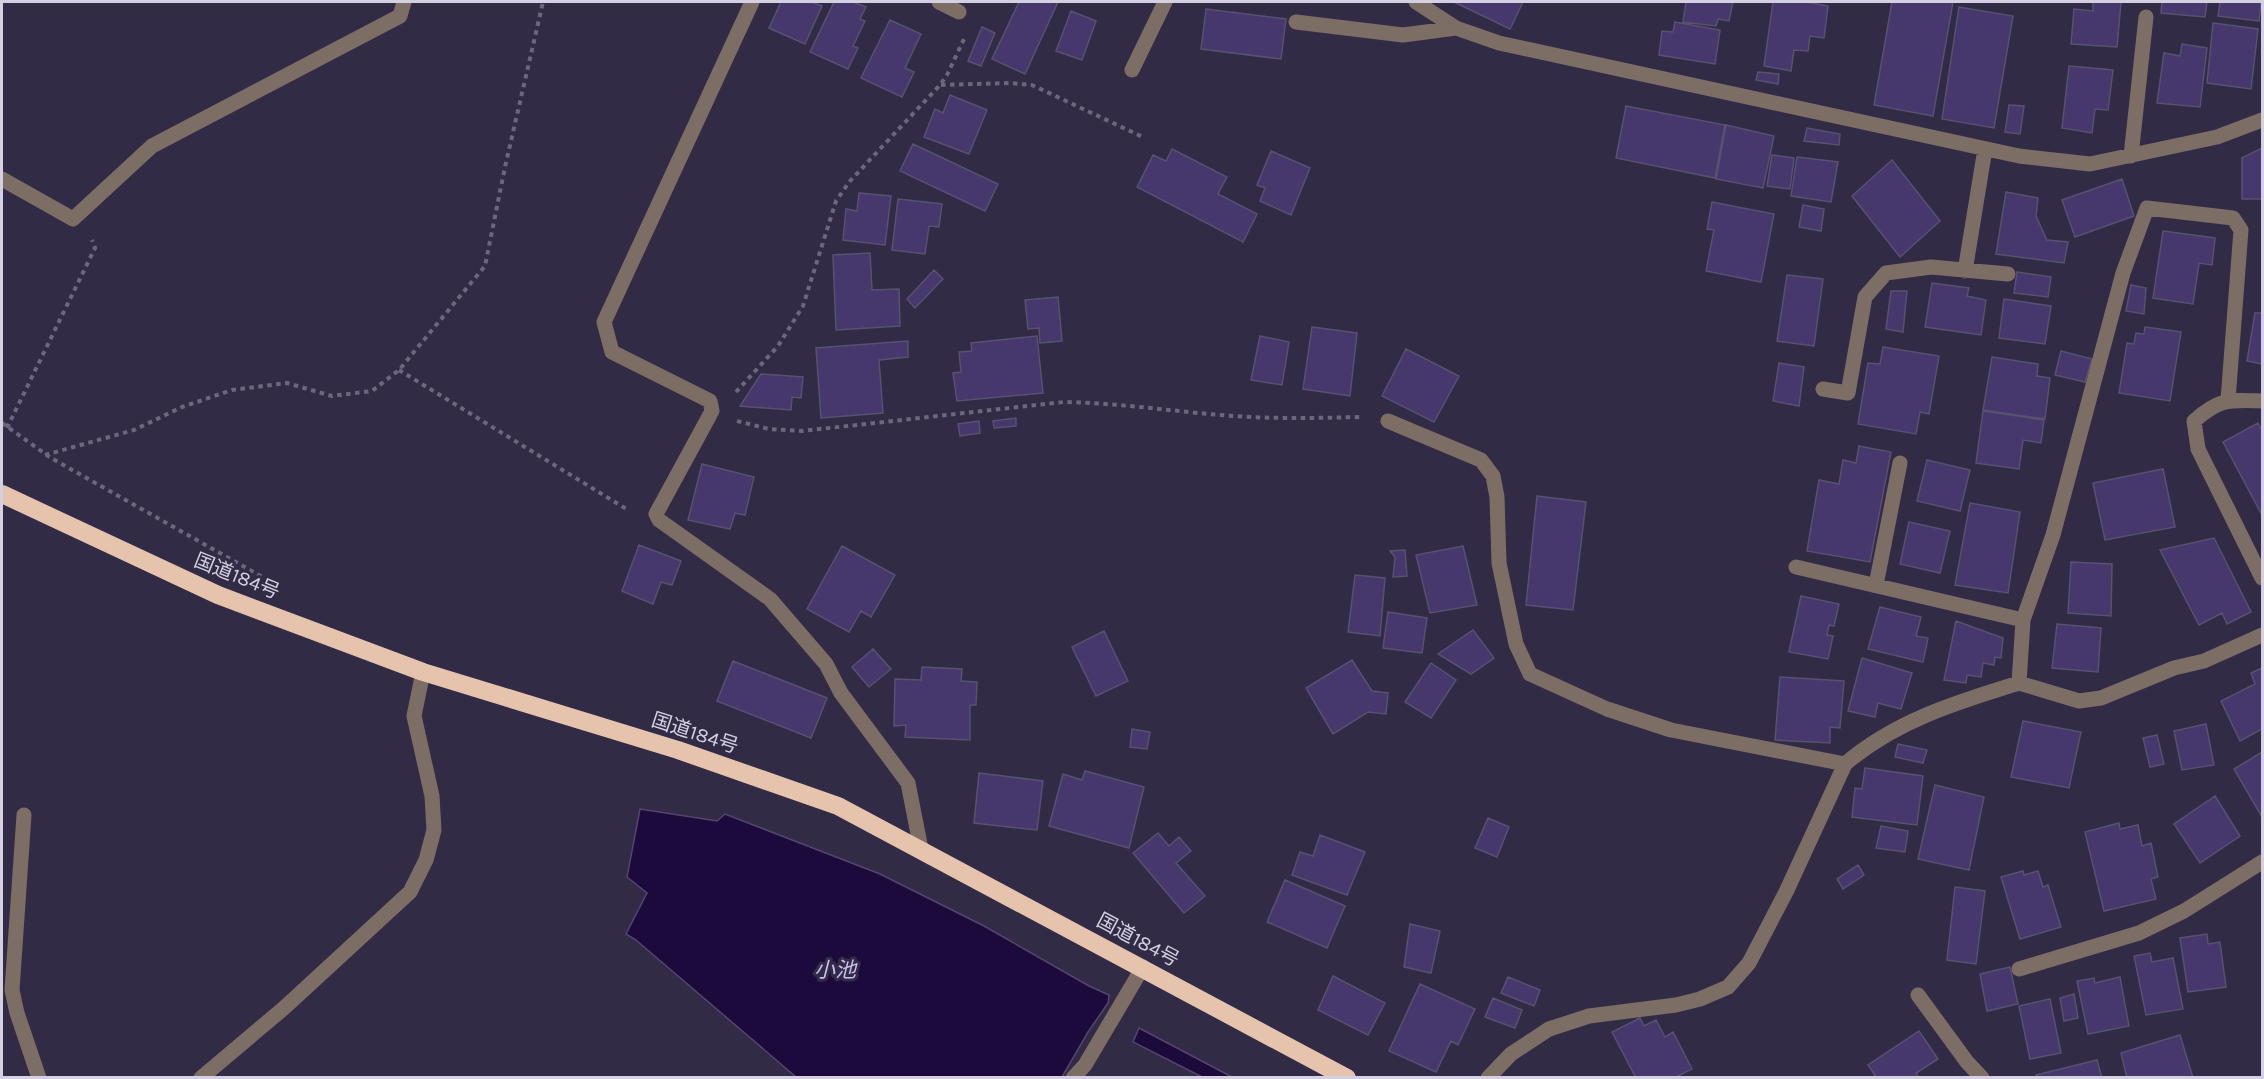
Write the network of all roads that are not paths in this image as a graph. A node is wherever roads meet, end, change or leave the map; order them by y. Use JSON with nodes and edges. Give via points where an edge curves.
{"nodes":[{"id":1,"x":404,"y":2,"type":"edge"},
{"id":2,"x":752,"y":2,"type":"edge"},
{"id":3,"x":939,"y":2,"type":"edge"},
{"id":4,"x":1165,"y":2,"type":"edge"},
{"id":5,"x":1416,"y":2,"type":"edge"},
{"id":6,"x":959,"y":12,"type":"dead end"},
{"id":7,"x":2146,"y":17,"type":"dead end"},
{"id":8,"x":1296,"y":22,"type":"dead end"},
{"id":9,"x":1456,"y":28,"type":"junction"},
{"id":10,"x":1132,"y":70,"type":"dead end"},
{"id":11,"x":2262,"y":120,"type":"edge"},
{"id":12,"x":1985,"y":149,"type":"junction"},
{"id":13,"x":2131,"y":156,"type":"junction"},
{"id":14,"x":2,"y":179,"type":"edge"},
{"id":15,"x":1965,"y":271,"type":"junction"},
{"id":16,"x":2008,"y":274,"type":"dead end"},
{"id":17,"x":1823,"y":389,"type":"dead end"},
{"id":18,"x":2228,"y":400,"type":"junction"},
{"id":19,"x":2262,"y":400,"type":"edge"},
{"id":20,"x":1388,"y":421,"type":"road end"},
{"id":21,"x":1900,"y":464,"type":"dead end"},
{"id":22,"x":2,"y":494,"type":"edge"},
{"id":23,"x":1796,"y":567,"type":"dead end"},
{"id":24,"x":2262,"y":579,"type":"edge"},
{"id":25,"x":1876,"y":585,"type":"junction"},
{"id":26,"x":2023,"y":620,"type":"junction"},
{"id":27,"x":2262,"y":635,"type":"edge"},
{"id":28,"x":423,"y":672,"type":"junction"},
{"id":29,"x":2019,"y":683,"type":"junction"},
{"id":30,"x":1845,"y":764,"type":"junction"},
{"id":31,"x":24,"y":815,"type":"dead end"},
{"id":32,"x":921,"y":849,"type":"junction"},
{"id":33,"x":2262,"y":862,"type":"edge"},
{"id":34,"x":1143,"y":968,"type":"junction"},
{"id":35,"x":2019,"y":969,"type":"dead end"},
{"id":36,"x":1918,"y":995,"type":"dead end"},
{"id":37,"x":39,"y":1077,"type":"edge"},
{"id":38,"x":201,"y":1077,"type":"edge"},
{"id":39,"x":1073,"y":1077,"type":"edge"},
{"id":40,"x":1347,"y":1077,"type":"edge"},
{"id":41,"x":1488,"y":1077,"type":"edge"},
{"id":42,"x":1982,"y":1077,"type":"edge"}],
"edges":[{"from":1,"to":14,"type":"street","via":[[400,16],[152,146],[73,219]]},
{"from":2,"to":32,"type":"street","via":[[604,322],[612,352],[710,401],[712,411],[656,514],[658,520],[770,599],[826,664],[841,693],[908,783]]},
{"from":3,"to":6,"type":"street"},
{"from":4,"to":10,"type":"street"},
{"from":5,"to":9,"type":"street"},
{"from":7,"to":13,"type":"street"},
{"from":8,"to":9,"type":"street","via":[[1403,35]]},
{"from":9,"to":12,"type":"street","via":[[1499,43]]},
{"from":11,"to":13,"type":"street","via":[[2217,137]]},
{"from":12,"to":13,"type":"street","via":[[2090,164]]},
{"from":12,"to":15,"type":"street"},
{"from":15,"to":16,"type":"street"},
{"from":15,"to":17,"type":"street","via":[[1930,267],[1886,273],[1865,297],[1848,393]]},
{"from":18,"to":19,"type":"street"},
{"from":18,"to":24,"type":"street","via":[[2210,406],[2193,421],[2198,449]]},
{"from":18,"to":26,"type":"street","via":[[2241,230],[2233,218],[2147,208],[2123,273],[2053,535]]},
{"from":20,"to":30,"type":"street","via":[[1481,460],[1493,476],[1499,563],[1516,644],[1530,674],[1607,709],[1671,730]]},
{"from":21,"to":25,"type":"street"},
{"from":22,"to":28,"type":"highway","name":"国道184号","via":[[218,595]]},
{"from":23,"to":25,"type":"street"},
{"from":25,"to":26,"type":"street"},
{"from":26,"to":29,"type":"street"},
{"from":27,"to":29,"type":"street","via":[[2204,661],[2174,668],[2101,698],[2079,702]]},
{"from":28,"to":32,"type":"highway","name":"国道184号","via":[[678,750],[838,806]]},
{"from":28,"to":38,"type":"street","via":[[414,716],[432,796],[434,830],[426,860],[410,892],[284,1008]]},
{"from":29,"to":30,"type":"street","via":[[1903,724]]},
{"from":30,"to":41,"type":"street","via":[[1749,963],[1728,987],[1676,1005],[1589,1016],[1549,1029],[1511,1054]]},
{"from":31,"to":37,"type":"street","via":[[12,990]]},
{"from":32,"to":34,"type":"highway","name":"国道184号"},
{"from":33,"to":35,"type":"street","via":[[2184,911],[2139,933]]},
{"from":34,"to":39,"type":"street","via":[[1085,1065]]},
{"from":34,"to":40,"type":"highway","name":"国道184号"},
{"from":36,"to":42,"type":"street"}]}
